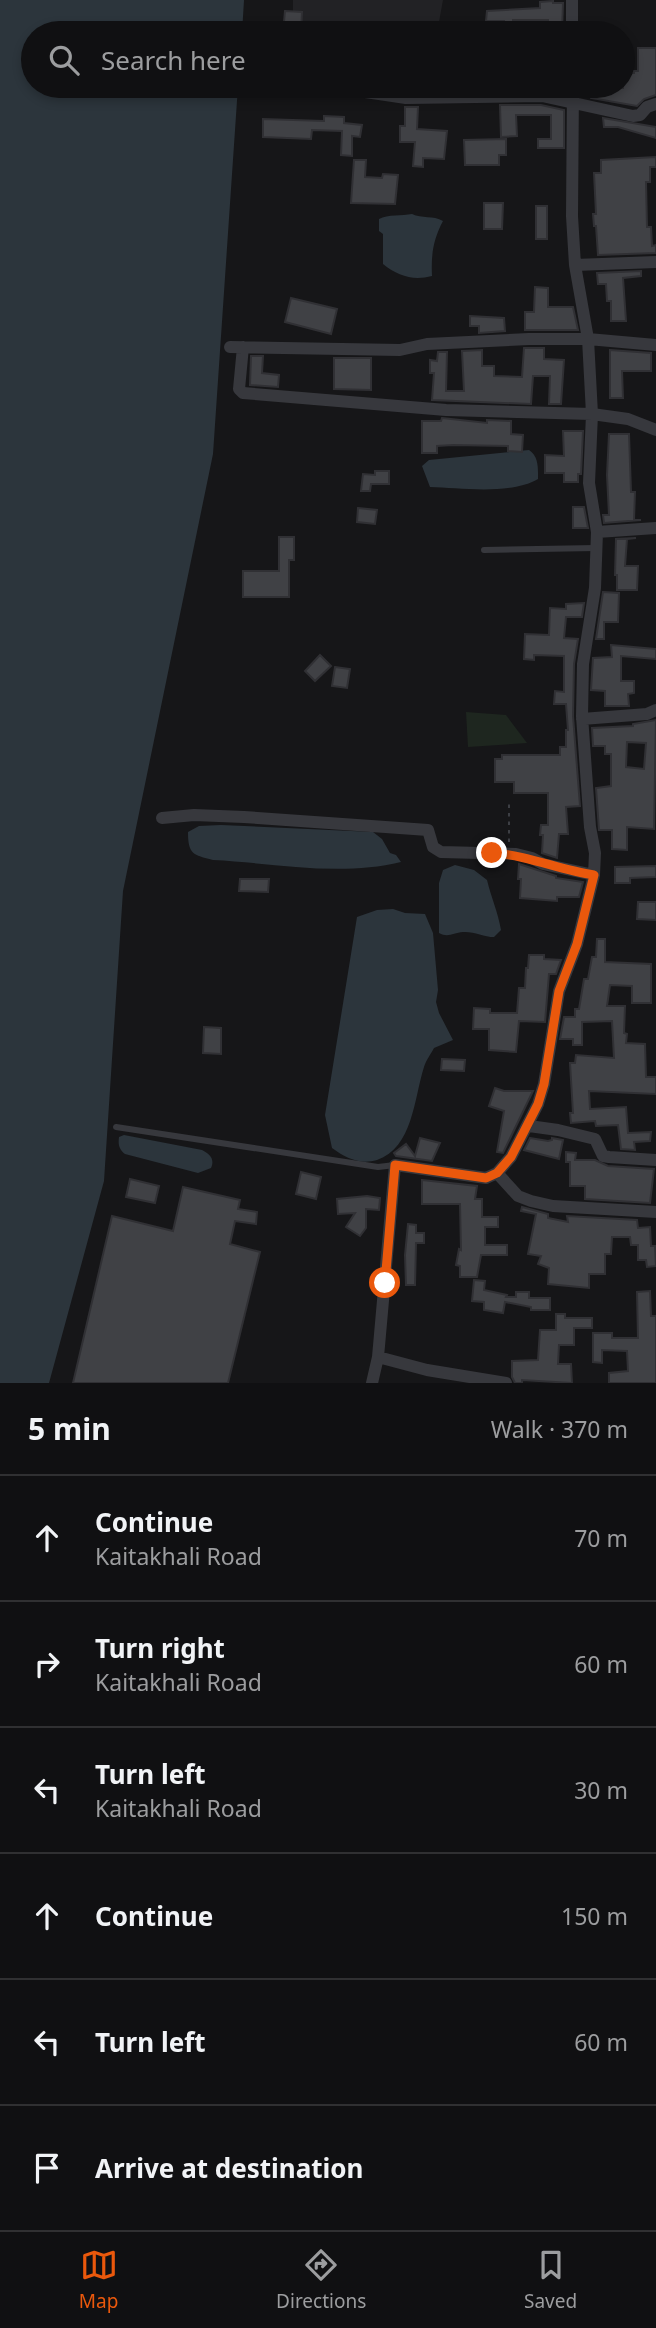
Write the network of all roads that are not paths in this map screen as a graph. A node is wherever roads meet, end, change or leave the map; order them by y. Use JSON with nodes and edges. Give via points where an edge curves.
{"nodes":[{"id":1,"x":572,"y":0,"type":"edge"},
{"id":2,"x":572,"y":21,"type":"edge"},
{"id":3,"x":552,"y":98,"type":"edge"},
{"id":4,"x":573,"y":98,"type":"edge"},
{"id":5,"x":573,"y":102,"type":"junction"},
{"id":6,"x":656,"y":104,"type":"edge"},
{"id":7,"x":656,"y":262,"type":"edge"},
{"id":8,"x":575,"y":265,"type":"junction"},
{"id":9,"x":588,"y":339,"type":"junction"},
{"id":10,"x":656,"y":345,"type":"edge"},
{"id":11,"x":592,"y":414,"type":"junction"},
{"id":12,"x":656,"y":430,"type":"edge"},
{"id":13,"x":656,"y":527,"type":"edge"},
{"id":14,"x":597,"y":532,"type":"junction"},
{"id":15,"x":596,"y":548,"type":"junction"},
{"id":16,"x":484,"y":550,"type":"dead end"},
{"id":17,"x":656,"y":710,"type":"edge"},
{"id":18,"x":582,"y":719,"type":"junction"},
{"id":19,"x":162,"y":818,"type":"dead end"},
{"id":20,"x":594,"y":875,"type":"junction"},
{"id":21,"x":529,"y":1126,"type":"junction"},
{"id":22,"x":116,"y":1127,"type":"dead end"},
{"id":23,"x":656,"y":1160,"type":"edge"},
{"id":24,"x":395,"y":1165,"type":"junction"},
{"id":25,"x":497,"y":1173,"type":"junction"},
{"id":26,"x":656,"y":1212,"type":"edge"},
{"id":27,"x":378,"y":1357,"type":"junction"},
{"id":28,"x":372,"y":1383,"type":"edge"},
{"id":29,"x":506,"y":1383,"type":"edge"}],
"edges":[{"from":1,"to":2,"type":"street"},
{"from":3,"to":5,"type":"street"},
{"from":4,"to":5,"type":"street"},
{"from":5,"to":6,"type":"street","via":[[633,116]]},
{"from":5,"to":8,"type":"street"},
{"from":7,"to":8,"type":"street"},
{"from":8,"to":9,"type":"street"},
{"from":9,"to":10,"type":"street"},
{"from":9,"to":11,"type":"street"},
{"from":9,"to":11,"type":"street","via":[[427,344],[400,349],[236,347],[243,393],[446,410]]},
{"from":11,"to":12,"type":"street","via":[[628,419]]},
{"from":11,"to":14,"type":"street","via":[[589,483]]},
{"from":13,"to":14,"type":"street"},
{"from":14,"to":15,"type":"street"},
{"from":15,"to":16,"type":"lane"},
{"from":15,"to":18,"type":"street"},
{"from":17,"to":18,"type":"street"},
{"from":18,"to":20,"type":"street"},
{"from":19,"to":20,"type":"street","via":[[194,815],[428,830],[433,847],[441,852],[509,854]]},
{"from":20,"to":21,"type":"street","via":[[577,944],[559,991],[544,1084]]},
{"from":21,"to":23,"type":"street","via":[[595,1139],[603,1156]]},
{"from":21,"to":25,"type":"street"},
{"from":22,"to":24,"type":"lane","via":[[378,1167]]},
{"from":24,"to":25,"type":"street","via":[[486,1178]]},
{"from":24,"to":27,"type":"street"},
{"from":25,"to":26,"type":"street","via":[[519,1196],[531,1201]]},
{"from":27,"to":28,"type":"street"},
{"from":27,"to":29,"type":"street"}]}
